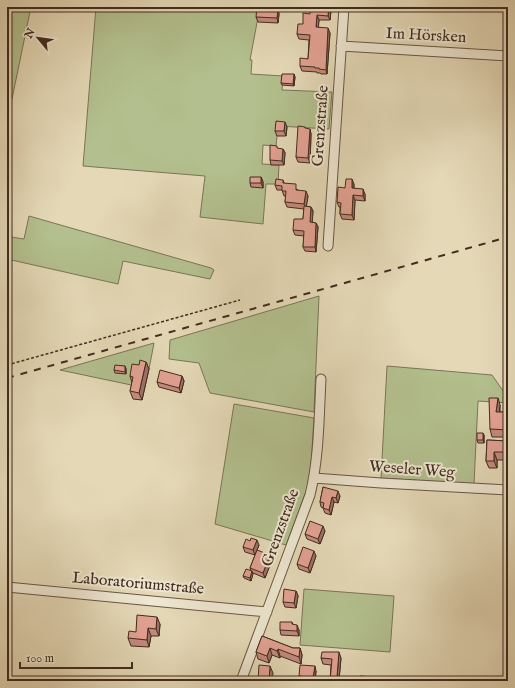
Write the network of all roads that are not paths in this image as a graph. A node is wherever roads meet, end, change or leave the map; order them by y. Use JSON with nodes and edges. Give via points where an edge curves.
{"nodes":[{"id":1,"x":344,"y":7,"type":"edge"},
{"id":2,"x":341,"y":46,"type":"junction"},
{"id":3,"x":508,"y":56,"type":"edge"},
{"id":4,"x":328,"y":246,"type":"dead end"},
{"id":5,"x":321,"y":379,"type":"dead end"},
{"id":6,"x":314,"y":478,"type":"junction"},
{"id":7,"x":508,"y":490,"type":"edge"},
{"id":8,"x":7,"y":587,"type":"edge"},
{"id":9,"x":267,"y":612,"type":"junction"},
{"id":10,"x":241,"y":681,"type":"edge"}],
"edges":[{"from":1,"to":2,"type":"street","name":"Grenzstraße"},
{"from":2,"to":3,"type":"street","name":"Im Hörsken"},
{"from":2,"to":4,"type":"street","name":"Grenzstraße"},
{"from":5,"to":6,"type":"street","name":"Grenzstraße"},
{"from":6,"to":7,"type":"street","name":"Weseler Weg"},
{"from":6,"to":9,"type":"street","name":"Grenzstraße"},
{"from":8,"to":9,"type":"street","name":"Laboratoriumstraße"},
{"from":9,"to":10,"type":"street","name":"Grenzstraße"}]}
